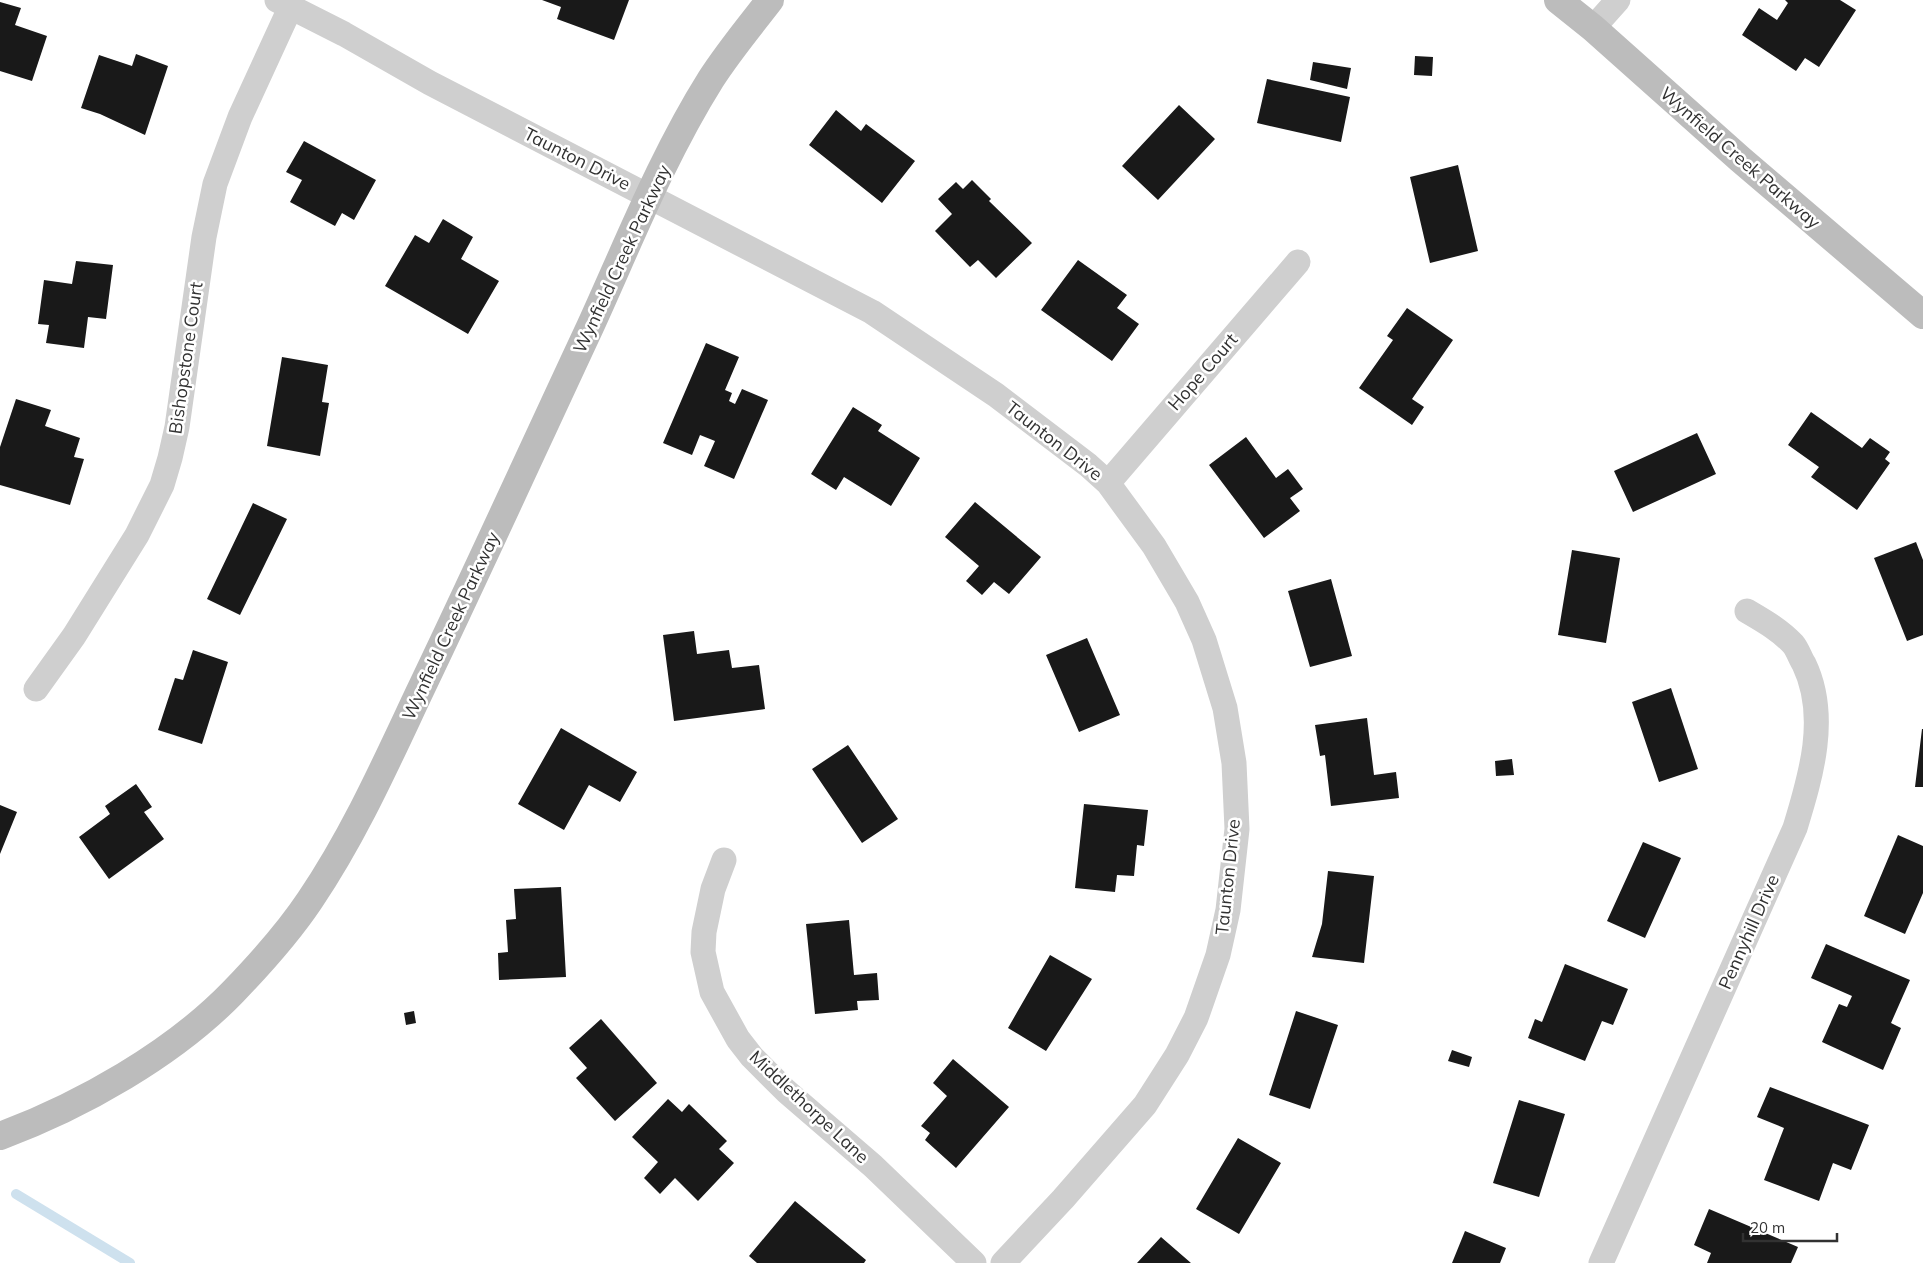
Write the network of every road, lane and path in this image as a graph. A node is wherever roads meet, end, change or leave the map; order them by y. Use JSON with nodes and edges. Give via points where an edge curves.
{"nodes":[{"id":1,"x":770,"y":0,"type":"edge"},
{"id":2,"x":1558,"y":0,"type":"edge"},
{"id":3,"x":1618,"y":0,"type":"edge"},
{"id":4,"x":284,"y":3,"type":"edge"},
{"id":5,"x":1593,"y":28,"type":"junction"},
{"id":6,"x":650,"y":197,"type":"junction"},
{"id":7,"x":1298,"y":262,"type":"dead end"},
{"id":8,"x":1923,"y":315,"type":"edge"},
{"id":9,"x":1108,"y":483,"type":"junction"},
{"id":10,"x":1747,"y":611,"type":"dead end"},
{"id":11,"x":36,"y":689,"type":"dead end"},
{"id":12,"x":724,"y":860,"type":"dead end"},
{"id":13,"x":0,"y":1136,"type":"edge"},
{"id":14,"x":974,"y":1263,"type":"edge"},
{"id":15,"x":1003,"y":1263,"type":"edge"},
{"id":16,"x":1601,"y":1263,"type":"edge"}],
"edges":[{"from":1,"to":6,"type":"street","name":"Wynfield Creek Parkway","via":[[711,80]]},
{"from":2,"to":5,"type":"street","name":"Wynfield Creek Parkway"},
{"from":3,"to":5,"type":"street"},
{"from":4,"to":6,"type":"street","name":"Taunton Drive"},
{"from":4,"to":11,"type":"street","name":"Bishopstone Court","via":[[215,184],[204,237],[177,427],[162,485],[137,535],[74,636]]},
{"from":5,"to":8,"type":"street","name":"Wynfield Creek Parkway"},
{"from":6,"to":9,"type":"street","name":"Taunton Drive","via":[[872,312],[996,395]]},
{"from":6,"to":13,"type":"street","name":"Wynfield Creek Parkway","via":[[386,764],[342,849],[310,901],[231,995],[186,1034],[83,1100]]},
{"from":7,"to":9,"type":"street","name":"Hope Court"},
{"from":9,"to":15,"type":"street","name":"Taunton Drive","via":[[1154,546],[1187,602],[1204,640],[1225,708],[1234,763],[1237,829],[1228,910],[1218,955],[1196,1018],[1177,1055],[1145,1105]]},
{"from":10,"to":16,"type":"street","name":"Pennyhill Drive","via":[[1779,630],[1795,646],[1809,675],[1815,701],[1816,742],[1810,779],[1795,828]]},
{"from":12,"to":14,"type":"street","name":"Middlethorpe Lane","via":[[713,889],[703,952],[712,992],[738,1039],[786,1091],[873,1166]]}]}
